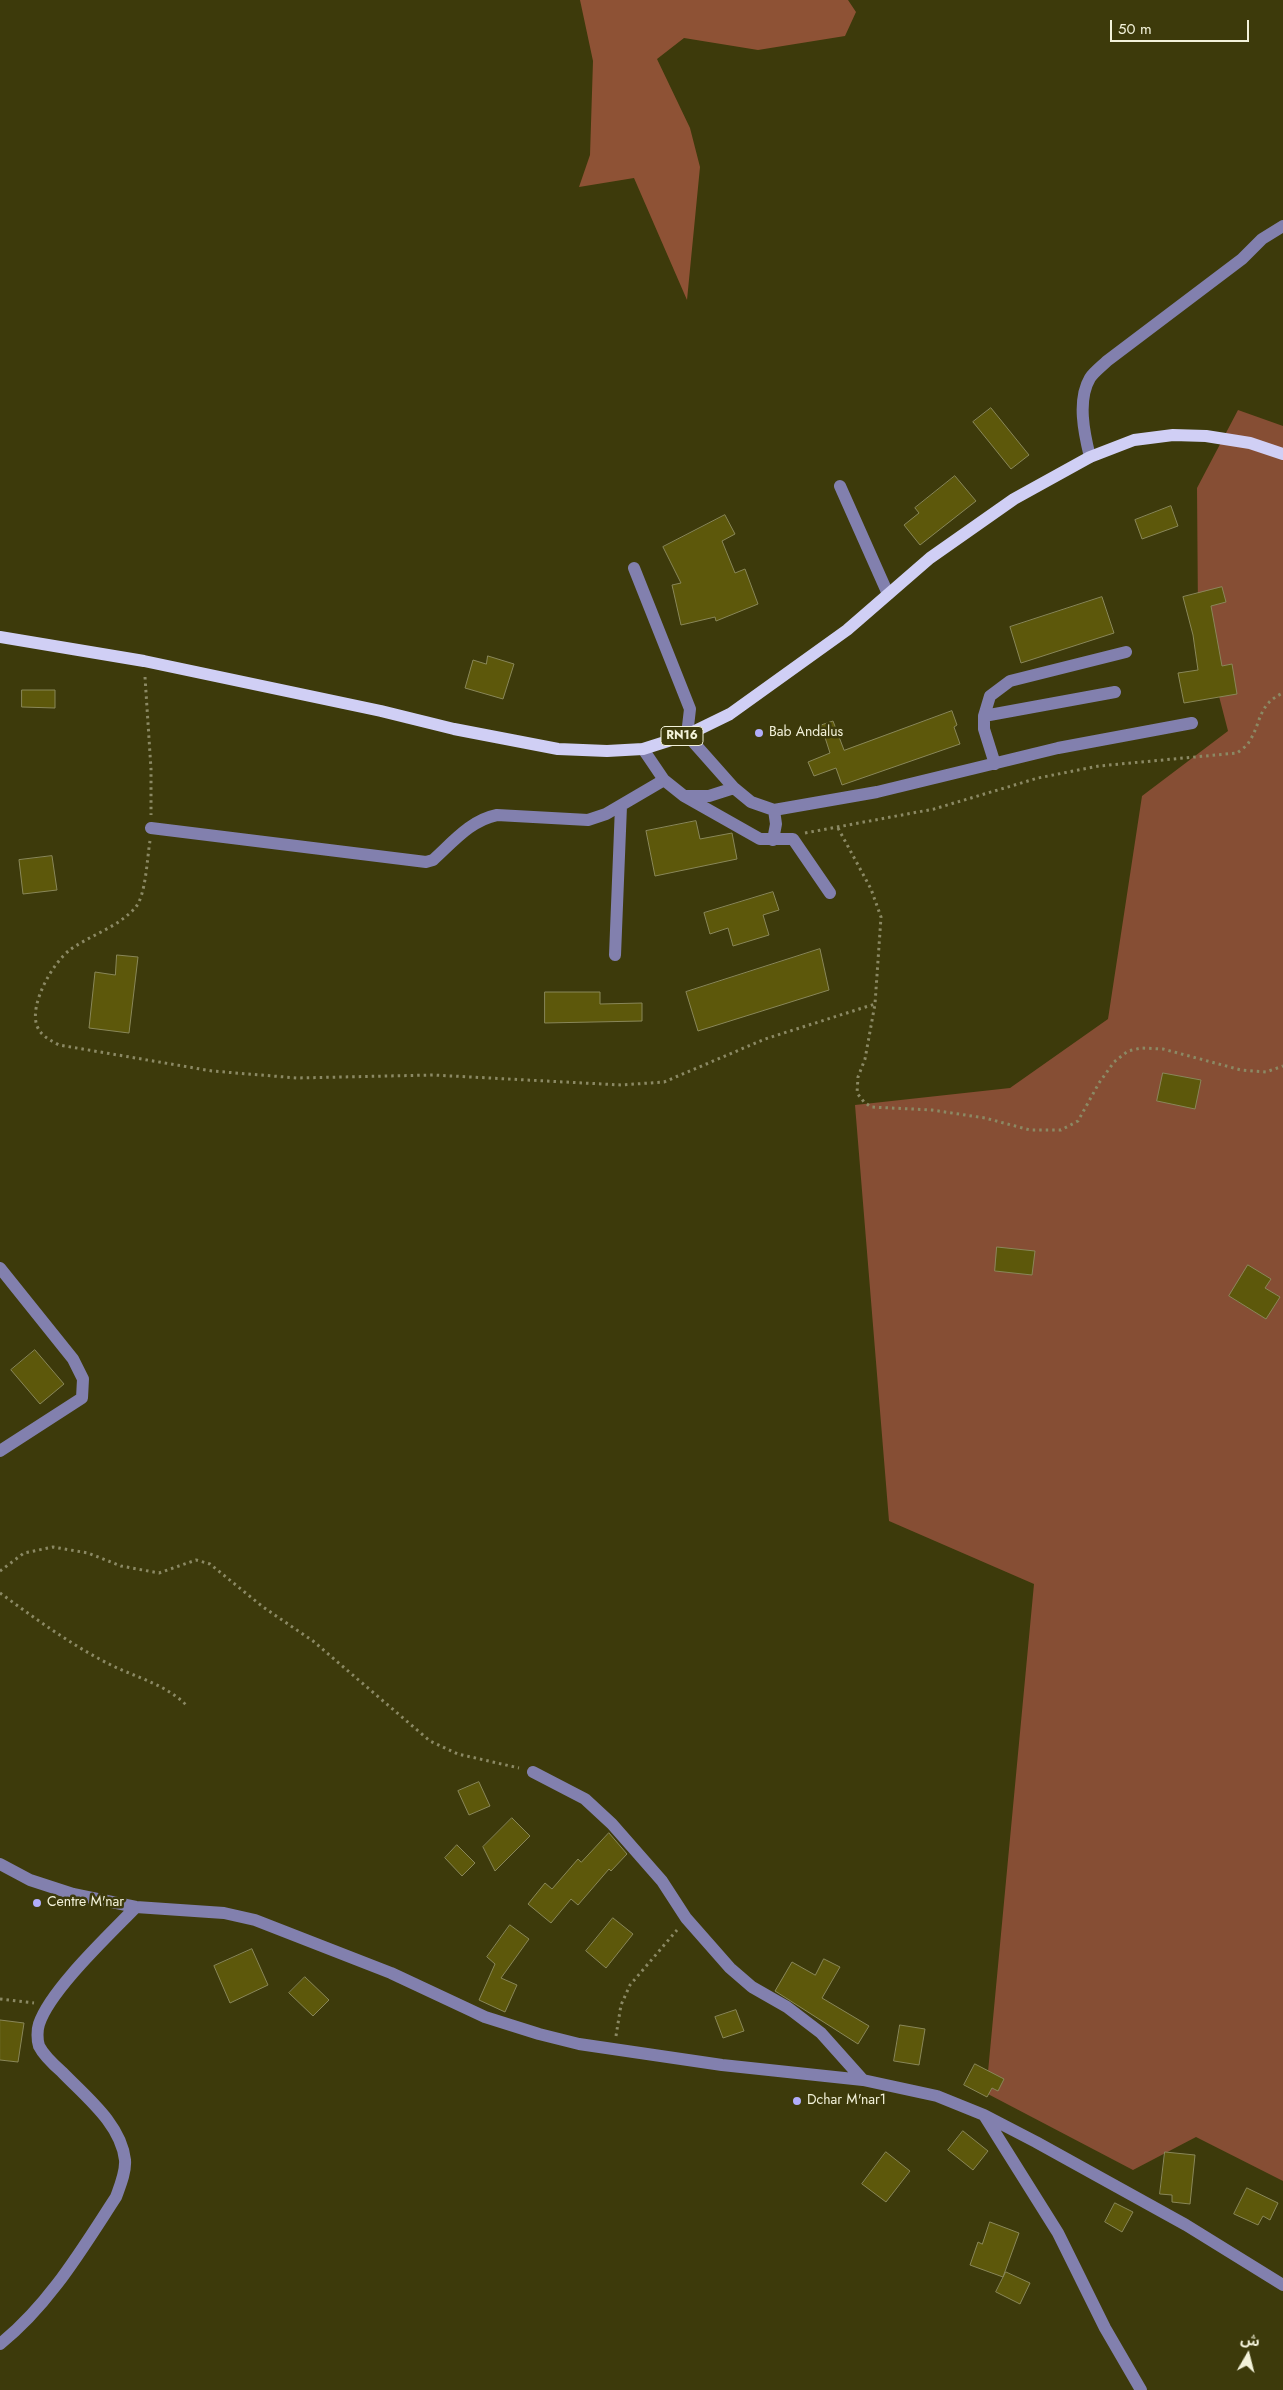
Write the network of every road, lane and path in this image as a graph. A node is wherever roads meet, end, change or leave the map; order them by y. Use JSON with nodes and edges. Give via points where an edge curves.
{"nodes":[{"id":1,"x":1283,"y":226,"type":"edge"},
{"id":2,"x":1283,"y":454,"type":"edge"},
{"id":3,"x":1090,"y":457,"type":"junction"},
{"id":4,"x":840,"y":486,"type":"dead end"},
{"id":5,"x":634,"y":568,"type":"dead end"},
{"id":6,"x":888,"y":594,"type":"junction"},
{"id":7,"x":0,"y":637,"type":"edge"},
{"id":8,"x":1126,"y":652,"type":"dead end"},
{"id":9,"x":144,"y":661,"type":"junction"},
{"id":10,"x":1115,"y":692,"type":"dead end"},
{"id":11,"x":1283,"y":693,"type":"edge"},
{"id":12,"x":984,"y":716,"type":"junction"},
{"id":13,"x":1192,"y":722,"type":"dead end"},
{"id":14,"x":687,"y":735,"type":"junction"},
{"id":15,"x":643,"y":749,"type":"junction"},
{"id":16,"x":995,"y":764,"type":"junction"},
{"id":17,"x":664,"y":780,"type":"junction"},
{"id":18,"x":734,"y":788,"type":"junction"},
{"id":19,"x":684,"y":796,"type":"junction"},
{"id":20,"x":621,"y":806,"type":"junction"},
{"id":21,"x":774,"y":810,"type":"junction"},
{"id":22,"x":152,"y":828,"type":"junction"},
{"id":23,"x":838,"y":828,"type":"junction"},
{"id":24,"x":793,"y":839,"type":"junction"},
{"id":25,"x":773,"y":840,"type":"junction"},
{"id":26,"x":830,"y":893,"type":"dead end"},
{"id":27,"x":615,"y":955,"type":"dead end"},
{"id":28,"x":875,"y":1004,"type":"junction"},
{"id":29,"x":1283,"y":1066,"type":"edge"},
{"id":30,"x":0,"y":1268,"type":"edge"},
{"id":31,"x":0,"y":1451,"type":"edge"},
{"id":32,"x":0,"y":1571,"type":"edge"},
{"id":33,"x":0,"y":1593,"type":"edge"},
{"id":34,"x":188,"y":1707,"type":"dead end"},
{"id":35,"x":533,"y":1772,"type":"joint"},
{"id":36,"x":1,"y":1866,"type":"edge"},
{"id":37,"x":136,"y":1907,"type":"junction"},
{"id":38,"x":686,"y":1918,"type":"junction"},
{"id":39,"x":0,"y":1999,"type":"edge"},
{"id":40,"x":50,"y":2004,"type":"junction"},
{"id":41,"x":614,"y":2049,"type":"junction"},
{"id":42,"x":863,"y":2080,"type":"junction"},
{"id":43,"x":984,"y":2115,"type":"junction"},
{"id":44,"x":1283,"y":2285,"type":"edge"},
{"id":45,"x":0,"y":2344,"type":"edge"},
{"id":46,"x":1141,"y":2390,"type":"edge"}],
"edges":[{"from":1,"to":3,"type":"street","via":[[1107,361],[1090,378],[1083,412],[1084,436]]},
{"from":2,"to":3,"type":"main road","number":"RN16","via":[[1206,436],[1173,435],[1134,440]]},
{"from":3,"to":6,"type":"main road","number":"RN16","via":[[1014,499],[930,558]]},
{"from":4,"to":6,"type":"street"},
{"from":5,"to":14,"type":"street","via":[[690,709]]},
{"from":6,"to":14,"type":"main road","number":"RN16","via":[[847,630],[730,714]]},
{"from":7,"to":9,"type":"main road","number":"RN16"},
{"from":8,"to":12,"type":"street","via":[[1010,681],[990,696]]},
{"from":9,"to":15,"type":"main road","number":"RN16","via":[[558,749]]},
{"from":9,"to":22,"type":"path"},
{"from":10,"to":12,"type":"street"},
{"from":11,"to":23,"type":"path","via":[[1264,707],[1249,743],[1237,753],[1099,766],[1038,778],[934,809]]},
{"from":12,"to":16,"type":"street","via":[[984,729]]},
{"from":13,"to":16,"type":"street","via":[[1058,748]]},
{"from":14,"to":15,"type":"main road","number":"RN16"},
{"from":14,"to":18,"type":"street"},
{"from":15,"to":17,"type":"street"},
{"from":16,"to":21,"type":"street","via":[[877,792]]},
{"from":17,"to":19,"type":"street"},
{"from":17,"to":20,"type":"street"},
{"from":18,"to":19,"type":"street","via":[[710,796]]},
{"from":18,"to":21,"type":"street","via":[[751,802]]},
{"from":19,"to":25,"type":"street","via":[[760,838]]},
{"from":20,"to":22,"type":"street","via":[[588,820],[485,817],[475,822],[433,860],[426,862]]},
{"from":20,"to":27,"type":"street"},
{"from":21,"to":25,"type":"street"},
{"from":22,"to":28,"type":"path","via":[[144,885],[136,907],[69,950],[48,977],[35,1006],[37,1026],[45,1038],[59,1045],[212,1071],[297,1078],[433,1074],[621,1085],[664,1082],[766,1039]]},
{"from":23,"to":24,"type":"path","via":[[808,832]]},
{"from":23,"to":28,"type":"path","via":[[871,889],[881,917]]},
{"from":24,"to":25,"type":"street"},
{"from":24,"to":26,"type":"street"},
{"from":28,"to":29,"type":"path","via":[[865,1059],[858,1077],[858,1093],[872,1107],[932,1110],[985,1118],[1030,1130],[1061,1130],[1078,1121],[1114,1062],[1128,1051],[1163,1049],[1241,1070],[1266,1072]]},
{"from":30,"to":31,"type":"street","via":[[58,1338],[83,1379],[82,1398]]},
{"from":32,"to":35,"type":"path","via":[[24,1553],[53,1547],[88,1553],[122,1566],[159,1573],[196,1560],[210,1564],[313,1641],[430,1741],[458,1754]]},
{"from":33,"to":34,"type":"path","via":[[60,1636],[110,1665],[177,1694]]},
{"from":35,"to":38,"type":"street","via":[[585,1799],[612,1824],[662,1881]]},
{"from":36,"to":37,"type":"street","via":[[30,1880],[73,1894]]},
{"from":37,"to":40,"type":"street","via":[[82,1964]]},
{"from":37,"to":41,"type":"street","via":[[224,1913],[255,1920],[391,1973],[485,2016],[538,2034]]},
{"from":38,"to":41,"type":"path","via":[[630,1984],[621,2005]]},
{"from":38,"to":42,"type":"street","via":[[730,1968],[752,1987],[787,2007],[821,2033]]},
{"from":39,"to":40,"type":"path"},
{"from":40,"to":45,"type":"street","via":[[39,2023],[39,2046],[111,2125],[121,2143],[125,2162],[116,2197],[57,2286]]},
{"from":41,"to":42,"type":"street","via":[[722,2065]]},
{"from":42,"to":43,"type":"street","via":[[937,2096]]},
{"from":43,"to":44,"type":"street","via":[[1186,2225]]},
{"from":43,"to":46,"type":"street","via":[[1058,2233],[1105,2328]]}]}
